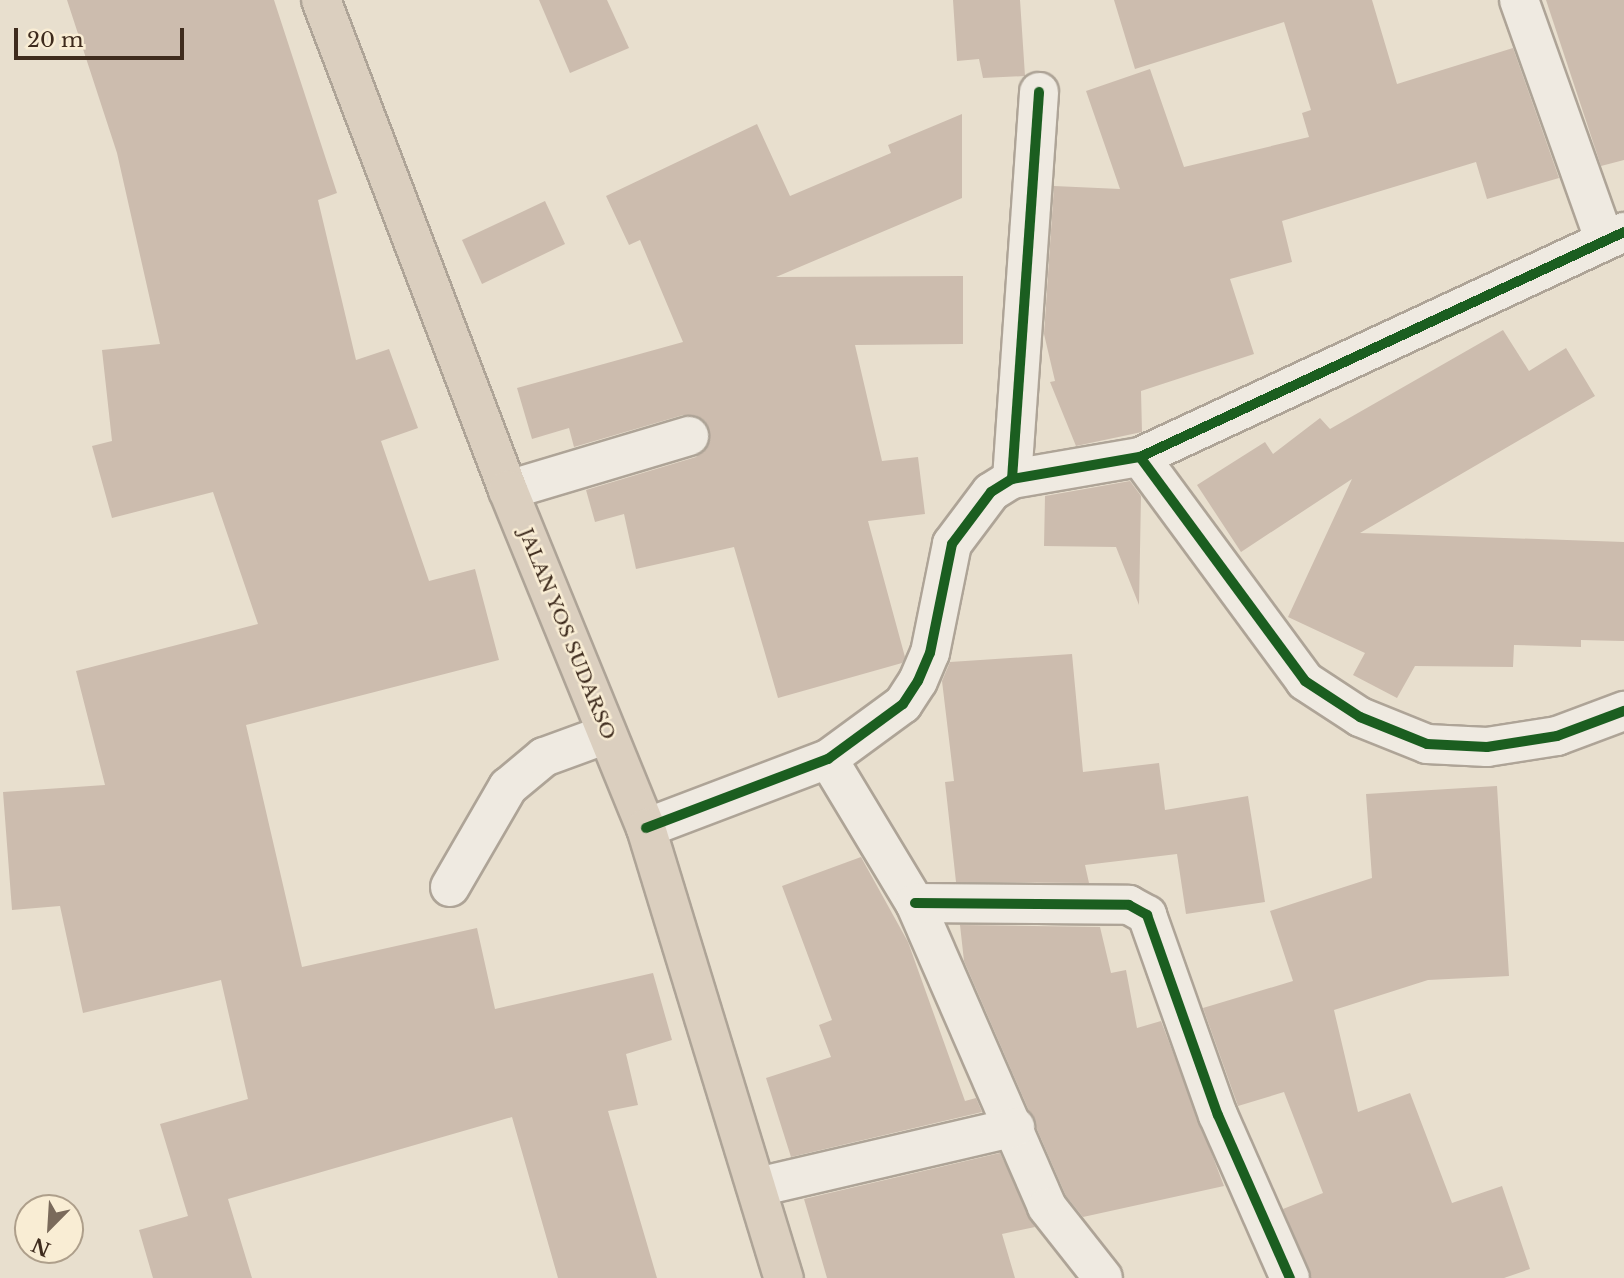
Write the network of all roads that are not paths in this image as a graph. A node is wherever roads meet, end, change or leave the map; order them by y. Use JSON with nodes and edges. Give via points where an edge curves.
{"nodes":[{"id":1,"x":321,"y":0,"type":"edge"},
{"id":2,"x":1519,"y":0,"type":"edge"},
{"id":3,"x":1039,"y":92,"type":"dead end"},
{"id":4,"x":1614,"y":235,"type":"edge"},
{"id":5,"x":689,"y":436,"type":"dead end"},
{"id":6,"x":1140,"y":457,"type":"junction"},
{"id":7,"x":1012,"y":478,"type":"junction"},
{"id":8,"x":508,"y":489,"type":"junction"},
{"id":9,"x":1624,"y":711,"type":"edge"},
{"id":10,"x":607,"y":734,"type":"junction"},
{"id":11,"x":828,"y":759,"type":"junction"},
{"id":12,"x":646,"y":828,"type":"junction"},
{"id":13,"x":450,"y":887,"type":"dead end"},
{"id":14,"x":915,"y":903,"type":"junction"},
{"id":15,"x":1015,"y":1127,"type":"junction"},
{"id":16,"x":758,"y":1187,"type":"junction"},
{"id":17,"x":784,"y":1278,"type":"edge"},
{"id":18,"x":1103,"y":1278,"type":"edge"},
{"id":19,"x":1290,"y":1278,"type":"edge"}],
"edges":[{"from":1,"to":8,"type":"highway","name":"JALAN YOS SUDARSO"},
{"from":2,"to":4,"type":"street"},
{"from":3,"to":7,"type":"street"},
{"from":4,"to":6,"type":"street"},
{"from":5,"to":8,"type":"street"},
{"from":6,"to":7,"type":"street"},
{"from":6,"to":9,"type":"street","via":[[1305,681],[1360,718],[1427,744],[1487,747],[1557,736]]},
{"from":7,"to":11,"type":"street","via":[[991,492],[952,544],[930,653],[903,704]]},
{"from":8,"to":10,"type":"highway","name":"JALAN YOS SUDARSO"},
{"from":10,"to":12,"type":"highway","name":"JALAN YOS SUDARSO"},
{"from":10,"to":13,"type":"street","via":[[544,757],[508,787]]},
{"from":11,"to":12,"type":"street"},
{"from":11,"to":14,"type":"street"},
{"from":12,"to":16,"type":"highway","name":"JALAN YOS SUDARSO"},
{"from":14,"to":15,"type":"street"},
{"from":14,"to":19,"type":"street","via":[[1129,905],[1147,915],[1218,1115]]},
{"from":15,"to":16,"type":"street"},
{"from":15,"to":18,"type":"street","via":[[1047,1207]]},
{"from":16,"to":17,"type":"highway","name":"JALAN YOS SUDARSO"}]}
